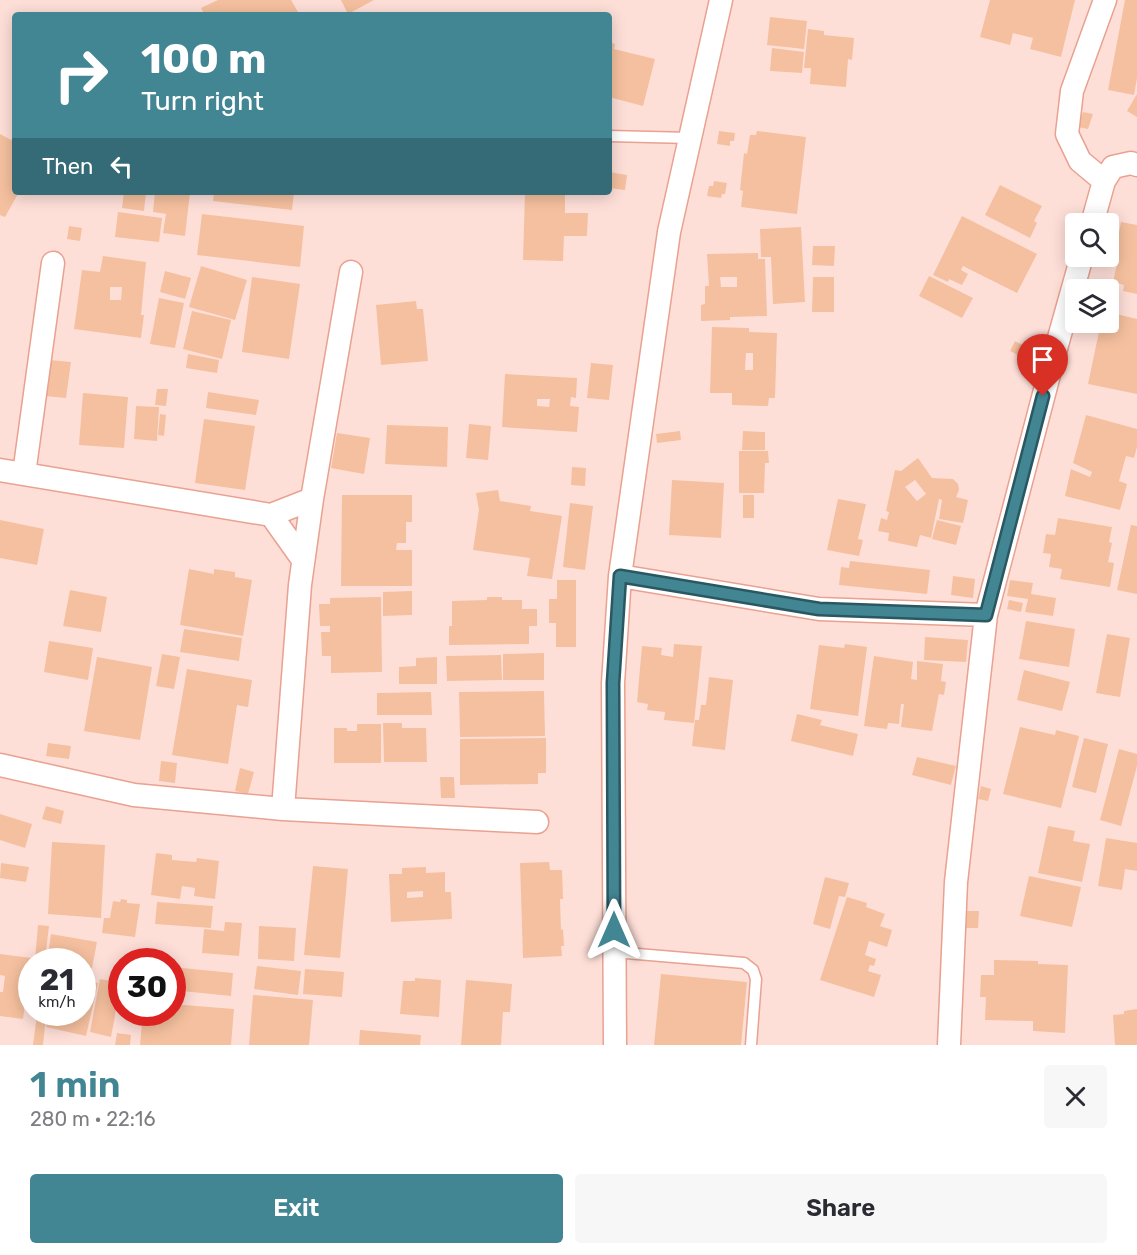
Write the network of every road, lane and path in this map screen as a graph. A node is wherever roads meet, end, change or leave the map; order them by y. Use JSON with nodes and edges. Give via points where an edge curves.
{"nodes":[{"id":1,"x":721,"y":0,"type":"edge"},
{"id":2,"x":1104,"y":0,"type":"edge"},
{"id":3,"x":612,"y":136,"type":"edge"},
{"id":4,"x":690,"y":138,"type":"junction"},
{"id":5,"x":1137,"y":165,"type":"edge"},
{"id":6,"x":1104,"y":181,"type":"junction"},
{"id":7,"x":1095,"y":213,"type":"edge"},
{"id":8,"x":53,"y":263,"type":"dead end"},
{"id":9,"x":1079,"y":267,"type":"edge"},
{"id":10,"x":351,"y":272,"type":"dead end"},
{"id":11,"x":0,"y":470,"type":"edge"},
{"id":12,"x":24,"y":474,"type":"junction"},
{"id":13,"x":312,"y":499,"type":"junction"},
{"id":14,"x":271,"y":515,"type":"junction"},
{"id":15,"x":303,"y":560,"type":"junction"},
{"id":16,"x":620,"y":576,"type":"junction"},
{"id":17,"x":986,"y":615,"type":"junction"},
{"id":18,"x":0,"y":765,"type":"edge"},
{"id":19,"x":283,"y":809,"type":"junction"},
{"id":20,"x":537,"y":822,"type":"dead end"},
{"id":21,"x":614,"y":952,"type":"junction"},
{"id":22,"x":615,"y":1045,"type":"edge"},
{"id":23,"x":751,"y":1045,"type":"edge"},
{"id":24,"x":949,"y":1045,"type":"edge"}],
"edges":[{"from":1,"to":4,"type":"street"},
{"from":2,"to":6,"type":"street","via":[[1072,91],[1067,134],[1080,161]]},
{"from":3,"to":4,"type":"lane"},
{"from":4,"to":16,"type":"street","via":[[669,232]]},
{"from":5,"to":6,"type":"street","via":[[1113,167]]},
{"from":6,"to":7,"type":"street"},
{"from":8,"to":12,"type":"street"},
{"from":9,"to":17,"type":"street"},
{"from":10,"to":13,"type":"street"},
{"from":11,"to":12,"type":"street"},
{"from":12,"to":14,"type":"street"},
{"from":13,"to":14,"type":"street"},
{"from":13,"to":15,"type":"street"},
{"from":14,"to":15,"type":"street"},
{"from":15,"to":19,"type":"street"},
{"from":16,"to":17,"type":"street","via":[[819,609]]},
{"from":16,"to":21,"type":"street","via":[[613,683]]},
{"from":17,"to":24,"type":"street","via":[[956,882]]},
{"from":18,"to":19,"type":"street","via":[[134,795]]},
{"from":19,"to":20,"type":"street"},
{"from":21,"to":22,"type":"street"},
{"from":21,"to":23,"type":"lane","via":[[744,963],[756,979]]}]}
